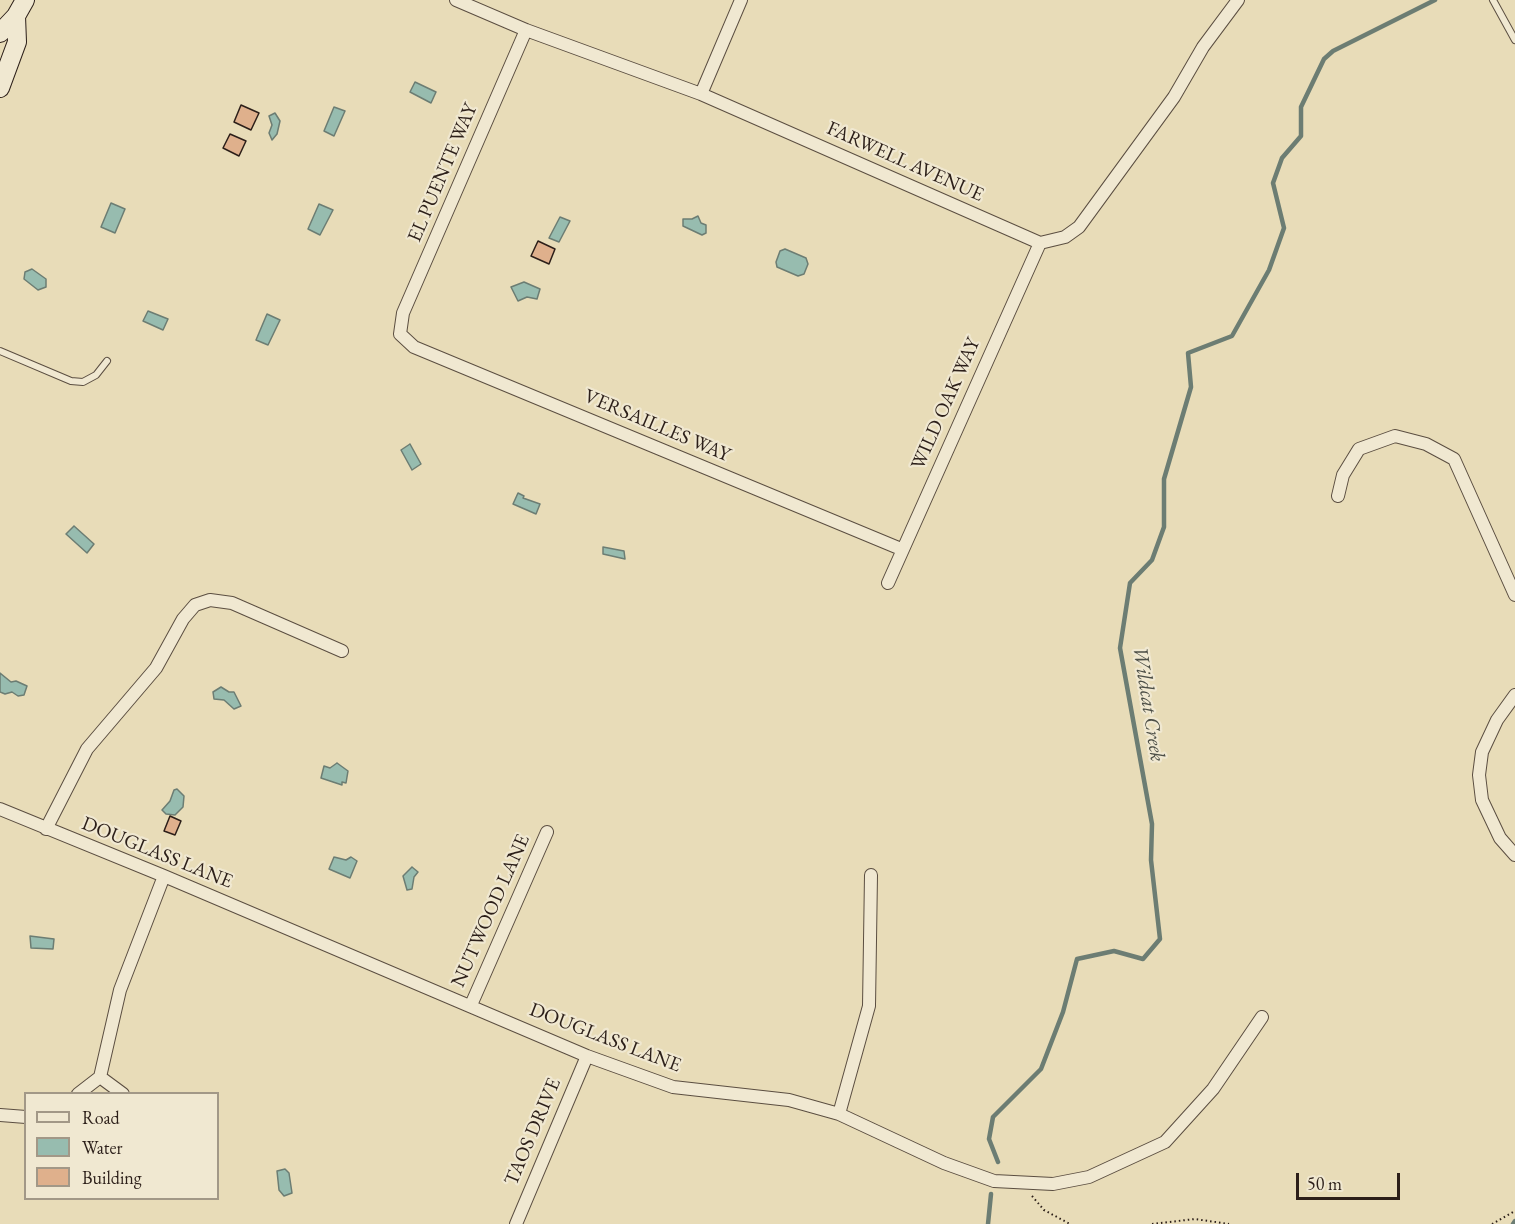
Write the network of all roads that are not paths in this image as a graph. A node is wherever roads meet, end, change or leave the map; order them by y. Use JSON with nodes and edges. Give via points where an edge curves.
{"nodes":[{"id":1,"x":25,"y":0,"type":"edge"},
{"id":2,"x":456,"y":0,"type":"edge"},
{"id":3,"x":741,"y":0,"type":"edge"},
{"id":4,"x":1238,"y":0,"type":"edge"},
{"id":5,"x":1493,"y":0,"type":"edge"},
{"id":6,"x":16,"y":16,"type":"junction"},
{"id":7,"x":526,"y":30,"type":"junction"},
{"id":8,"x":0,"y":34,"type":"edge"},
{"id":9,"x":1515,"y":40,"type":"edge"},
{"id":10,"x":18,"y":42,"type":"junction"},
{"id":11,"x":0,"y":88,"type":"edge"},
{"id":12,"x":701,"y":93,"type":"junction"},
{"id":13,"x":1040,"y":243,"type":"junction"},
{"id":14,"x":400,"y":334,"type":"joint"},
{"id":15,"x":0,"y":351,"type":"edge"},
{"id":16,"x":106,"y":361,"type":"dead end"},
{"id":17,"x":1338,"y":496,"type":"dead end"},
{"id":18,"x":901,"y":549,"type":"junction"},
{"id":19,"x":888,"y":583,"type":"dead end"},
{"id":20,"x":1515,"y":594,"type":"edge"},
{"id":21,"x":342,"y":651,"type":"dead end"},
{"id":22,"x":1515,"y":695,"type":"edge"},
{"id":23,"x":0,"y":809,"type":"edge"},
{"id":24,"x":46,"y":829,"type":"junction"},
{"id":25,"x":547,"y":831,"type":"dead end"},
{"id":26,"x":1515,"y":855,"type":"edge"},
{"id":27,"x":871,"y":875,"type":"dead end"},
{"id":28,"x":164,"y":876,"type":"junction"},
{"id":29,"x":471,"y":1005,"type":"junction"},
{"id":30,"x":1262,"y":1017,"type":"dead end"},
{"id":31,"x":587,"y":1056,"type":"junction"},
{"id":32,"x":100,"y":1077,"type":"junction"},
{"id":33,"x":81,"y":1092,"type":"edge"},
{"id":34,"x":120,"y":1092,"type":"edge"},
{"id":35,"x":839,"y":1114,"type":"junction"},
{"id":36,"x":0,"y":1115,"type":"edge"},
{"id":37,"x":24,"y":1117,"type":"edge"},
{"id":38,"x":516,"y":1224,"type":"edge"}],
"edges":[{"from":1,"to":6,"type":"main road"},
{"from":2,"to":7,"type":"street","name":"FARWELL AVENUE"},
{"from":3,"to":12,"type":"street"},
{"from":4,"to":13,"type":"street","via":[[1203,47],[1174,97],[1079,227],[1065,237]]},
{"from":5,"to":9,"type":"lane"},
{"from":6,"to":8,"type":"main road"},
{"from":6,"to":10,"type":"main road"},
{"from":7,"to":12,"type":"street","name":"FARWELL AVENUE"},
{"from":7,"to":14,"type":"street","name":"EL PUENTE WAY","via":[[403,313]]},
{"from":8,"to":10,"type":"street"},
{"from":10,"to":11,"type":"main road"},
{"from":12,"to":13,"type":"street","name":"FARWELL AVENUE"},
{"from":13,"to":18,"type":"street","name":"WILD OAK WAY"},
{"from":14,"to":18,"type":"street","name":"VERSAILLES WAY","via":[[414,347]]},
{"from":15,"to":16,"type":"lane","via":[[71,381],[83,382],[96,375]]},
{"from":17,"to":20,"type":"street","via":[[1343,475],[1359,449],[1395,436],[1426,444],[1454,459]]},
{"from":18,"to":19,"type":"street","name":"WILD OAK WAY"},
{"from":21,"to":24,"type":"street","via":[[232,603],[210,600],[195,605],[156,668],[87,749]]},
{"from":22,"to":26,"type":"street","via":[[1497,720],[1482,752],[1479,775],[1482,800],[1500,838]]},
{"from":23,"to":24,"type":"street","name":"DOUGLASS LANE"},
{"from":24,"to":28,"type":"street","name":"DOUGLASS LANE"},
{"from":25,"to":29,"type":"street","name":"NUTWOOD LANE"},
{"from":27,"to":35,"type":"street","via":[[869,1006]]},
{"from":28,"to":29,"type":"street","name":"DOUGLASS LANE"},
{"from":28,"to":32,"type":"street","via":[[120,990]]},
{"from":29,"to":31,"type":"street","name":"DOUGLASS LANE"},
{"from":30,"to":35,"type":"street","name":"DOUGLASS LANE","via":[[1213,1089],[1165,1142],[1089,1177],[1053,1184],[994,1181],[944,1163]]},
{"from":31,"to":35,"type":"street","name":"DOUGLASS LANE","via":[[673,1087],[789,1100]]},
{"from":31,"to":38,"type":"street","name":"TAOS DRIVE"},
{"from":32,"to":33,"type":"street"},
{"from":32,"to":34,"type":"street"},
{"from":36,"to":37,"type":"street"}]}
